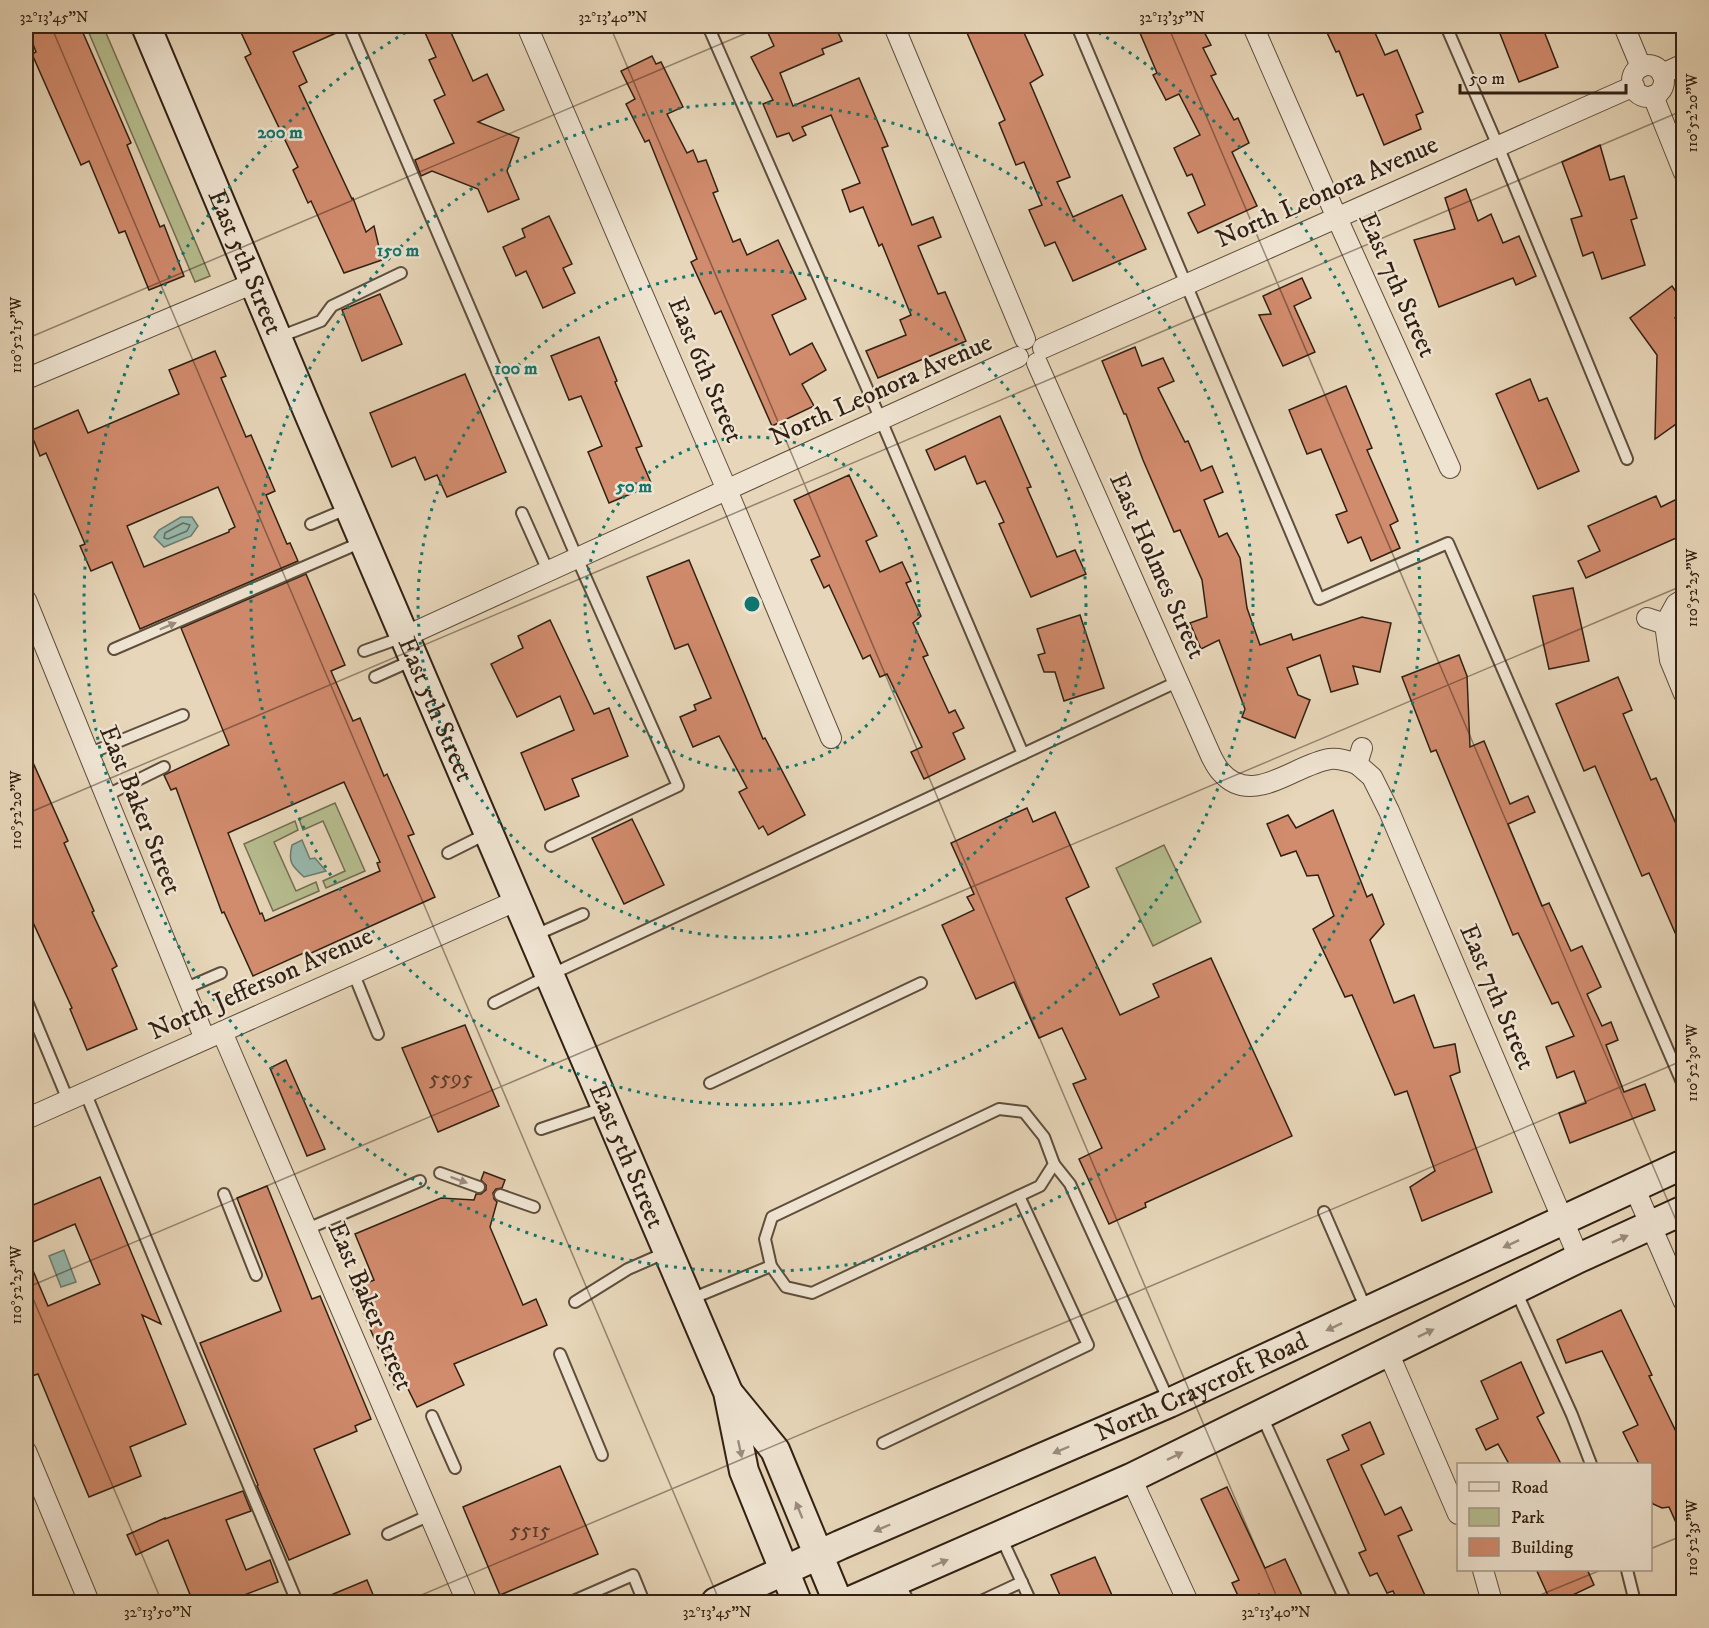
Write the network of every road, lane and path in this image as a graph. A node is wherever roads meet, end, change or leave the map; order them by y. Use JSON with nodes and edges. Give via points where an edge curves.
{"nodes":[{"id":1,"x":146,"y":26,"type":"edge"},
{"id":2,"x":349,"y":26,"type":"edge"},
{"id":3,"x":527,"y":26,"type":"edge"},
{"id":4,"x":708,"y":26,"type":"edge"},
{"id":5,"x":894,"y":26,"type":"edge"},
{"id":6,"x":1077,"y":26,"type":"edge"},
{"id":7,"x":1253,"y":26,"type":"edge"},
{"id":8,"x":1446,"y":26,"type":"edge"},
{"id":9,"x":1624,"y":26,"type":"edge"},
{"id":10,"x":1683,"y":64,"type":"edge"},
{"id":11,"x":1641,"y":67,"type":"junction"},
{"id":12,"x":1662,"y":74,"type":"junction"},
{"id":13,"x":1634,"y":86,"type":"junction"},
{"id":14,"x":1653,"y":96,"type":"junction"},
{"id":15,"x":1498,"y":146,"type":"junction"},
{"id":16,"x":1683,"y":173,"type":"edge"},
{"id":17,"x":1336,"y":218,"type":"junction"},
{"id":18,"x":401,"y":273,"type":"dead end"},
{"id":19,"x":254,"y":284,"type":"junction"},
{"id":20,"x":1185,"y":285,"type":"junction"},
{"id":21,"x":277,"y":338,"type":"junction"},
{"id":22,"x":1032,"y":356,"type":"junction"},
{"id":23,"x":26,"y":379,"type":"edge"},
{"id":24,"x":881,"y":420,"type":"junction"},
{"id":25,"x":1627,"y":459,"type":"dead end"},
{"id":26,"x":1450,"y":468,"type":"dead end"},
{"id":27,"x":727,"y":490,"type":"junction"},
{"id":28,"x":350,"y":508,"type":"junction"},
{"id":29,"x":522,"y":513,"type":"dead end"},
{"id":30,"x":311,"y":524,"type":"dead end"},
{"id":31,"x":364,"y":541,"type":"junction"},
{"id":32,"x":577,"y":558,"type":"junction"},
{"id":33,"x":548,"y":571,"type":"junction"},
{"id":34,"x":1683,"y":599,"type":"edge"},
{"id":35,"x":26,"y":600,"type":"edge"},
{"id":36,"x":411,"y":647,"type":"junction"},
{"id":37,"x":114,"y":650,"type":"dead end"},
{"id":38,"x":364,"y":651,"type":"dead end"},
{"id":39,"x":375,"y":677,"type":"dead end"},
{"id":40,"x":1179,"y":681,"type":"junction"},
{"id":41,"x":1683,"y":694,"type":"edge"},
{"id":42,"x":183,"y":715,"type":"dead end"},
{"id":43,"x":831,"y":738,"type":"dead end"},
{"id":44,"x":88,"y":754,"type":"junction"},
{"id":45,"x":1023,"y":754,"type":"junction"},
{"id":46,"x":1360,"y":756,"type":"joint"},
{"id":47,"x":164,"y":767,"type":"dead end"},
{"id":48,"x":105,"y":796,"type":"junction"},
{"id":49,"x":489,"y":832,"type":"junction"},
{"id":50,"x":551,"y":846,"type":"dead end"},
{"id":51,"x":448,"y":853,"type":"dead end"},
{"id":52,"x":518,"y":900,"type":"junction"},
{"id":53,"x":583,"y":914,"type":"dead end"},
{"id":54,"x":533,"y":936,"type":"junction"},
{"id":55,"x":352,"y":972,"type":"junction"},
{"id":56,"x":221,"y":973,"type":"dead end"},
{"id":57,"x":550,"y":975,"type":"junction"},
{"id":58,"x":921,"y":983,"type":"dead end"},
{"id":59,"x":184,"y":989,"type":"junction"},
{"id":60,"x":26,"y":999,"type":"edge"},
{"id":61,"x":494,"y":1003,"type":"dead end"},
{"id":62,"x":378,"y":1034,"type":"dead end"},
{"id":63,"x":214,"y":1036,"type":"junction"},
{"id":64,"x":710,"y":1083,"type":"dead end"},
{"id":65,"x":1683,"y":1087,"type":"edge"},
{"id":66,"x":77,"y":1096,"type":"junction"},
{"id":67,"x":606,"y":1107,"type":"junction"},
{"id":68,"x":26,"y":1119,"type":"edge"},
{"id":69,"x":541,"y":1129,"type":"dead end"},
{"id":70,"x":1054,"y":1164,"type":"junction"},
{"id":71,"x":1683,"y":1164,"type":"edge"},
{"id":72,"x":440,"y":1173,"type":"dead end"},
{"id":73,"x":420,"y":1181,"type":"dead end"},
{"id":74,"x":479,"y":1187,"type":"dead end"},
{"id":75,"x":1634,"y":1187,"type":"junction"},
{"id":76,"x":224,"y":1194,"type":"dead end"},
{"id":77,"x":500,"y":1195,"type":"dead end"},
{"id":78,"x":1019,"y":1196,"type":"junction"},
{"id":79,"x":534,"y":1207,"type":"dead end"},
{"id":80,"x":1683,"y":1210,"type":"edge"},
{"id":81,"x":1324,"y":1212,"type":"dead end"},
{"id":82,"x":1564,"y":1219,"type":"junction"},
{"id":83,"x":1649,"y":1226,"type":"junction"},
{"id":84,"x":307,"y":1229,"type":"junction"},
{"id":85,"x":668,"y":1251,"type":"junction"},
{"id":86,"x":1579,"y":1258,"type":"junction"},
{"id":87,"x":771,"y":1266,"type":"junction"},
{"id":88,"x":256,"y":1275,"type":"dead end"},
{"id":89,"x":1515,"y":1289,"type":"junction"},
{"id":90,"x":689,"y":1300,"type":"junction"},
{"id":91,"x":575,"y":1302,"type":"dead end"},
{"id":92,"x":1683,"y":1302,"type":"edge"},
{"id":93,"x":1367,"y":1312,"type":"junction"},
{"id":94,"x":1388,"y":1352,"type":"junction"},
{"id":95,"x":560,"y":1354,"type":"dead end"},
{"id":96,"x":728,"y":1392,"type":"junction"},
{"id":97,"x":1169,"y":1403,"type":"junction"},
{"id":98,"x":1260,"y":1414,"type":"junction"},
{"id":99,"x":432,"y":1416,"type":"dead end"},
{"id":100,"x":883,"y":1443,"type":"dead end"},
{"id":101,"x":26,"y":1451,"type":"edge"},
{"id":102,"x":602,"y":1455,"type":"dead end"},
{"id":103,"x":1591,"y":1463,"type":"edge"},
{"id":104,"x":455,"y":1468,"type":"dead end"},
{"id":105,"x":1131,"y":1478,"type":"junction"},
{"id":106,"x":1457,"y":1512,"type":"edge"},
{"id":107,"x":430,"y":1515,"type":"junction"},
{"id":108,"x":388,"y":1534,"type":"dead end"},
{"id":109,"x":1001,"y":1536,"type":"junction"},
{"id":110,"x":818,"y":1556,"type":"junction"},
{"id":111,"x":784,"y":1571,"type":"junction"},
{"id":112,"x":1484,"y":1571,"type":"edge"},
{"id":113,"x":1627,"y":1571,"type":"edge"},
{"id":114,"x":1022,"y":1582,"type":"junction"},
{"id":115,"x":904,"y":1592,"type":"edge"},
{"id":116,"x":89,"y":1602,"type":"edge"},
{"id":117,"x":297,"y":1602,"type":"edge"},
{"id":118,"x":466,"y":1602,"type":"edge"},
{"id":119,"x":571,"y":1602,"type":"edge"},
{"id":120,"x":644,"y":1602,"type":"edge"},
{"id":121,"x":716,"y":1602,"type":"edge"},
{"id":122,"x":797,"y":1602,"type":"edge"},
{"id":123,"x":838,"y":1602,"type":"edge"},
{"id":124,"x":848,"y":1602,"type":"edge"},
{"id":125,"x":980,"y":1602,"type":"edge"},
{"id":126,"x":1031,"y":1602,"type":"edge"},
{"id":127,"x":1188,"y":1602,"type":"edge"},
{"id":128,"x":1346,"y":1602,"type":"edge"},
{"id":129,"x":1492,"y":1602,"type":"edge"},
{"id":130,"x":1635,"y":1602,"type":"edge"}],
"edges":[{"from":1,"to":19,"type":"main road","name":"East 5th Street"},
{"from":2,"to":32,"type":"lane"},
{"from":3,"to":27,"type":"street","name":"East 6th Street"},
{"from":4,"to":24,"type":"lane"},
{"from":5,"to":22,"type":"street","via":[[1025,339],[1018,344],[1017,353]]},
{"from":6,"to":20,"type":"lane"},
{"from":7,"to":17,"type":"street","name":"East 7th Street"},
{"from":8,"to":15,"type":"lane"},
{"from":9,"to":11,"type":"street"},
{"from":10,"to":12,"type":"street"},
{"from":11,"to":12,"type":"street","via":[[1653,65]]},
{"from":11,"to":13,"type":"street","via":[[1634,73]]},
{"from":12,"to":14,"type":"street","via":[[1664,86]]},
{"from":13,"to":14,"type":"street","via":[[1643,96]]},
{"from":13,"to":15,"type":"street","name":"North Leonora Avenue"},
{"from":14,"to":16,"type":"street"},
{"from":15,"to":17,"type":"street","name":"North Leonora Avenue"},
{"from":15,"to":25,"type":"lane"},
{"from":17,"to":20,"type":"street","name":"North Leonora Avenue"},
{"from":17,"to":26,"type":"street","name":"East 7th Street"},
{"from":18,"to":21,"type":"lane","via":[[332,306],[321,321]]},
{"from":19,"to":21,"type":"main road","name":"East 5th Street"},
{"from":19,"to":23,"type":"street"},
{"from":20,"to":22,"type":"street","name":"North Leonora Avenue"},
{"from":20,"to":65,"type":"lane","via":[[1319,599],[1448,543]]},
{"from":21,"to":28,"type":"main road","name":"East 5th Street"},
{"from":22,"to":24,"type":"street","name":"North Leonora Avenue"},
{"from":22,"to":40,"type":"street","name":"East Holmes Street"},
{"from":24,"to":27,"type":"street","name":"North Leonora Avenue"},
{"from":24,"to":45,"type":"lane"},
{"from":27,"to":32,"type":"street","name":"North Leonora Avenue"},
{"from":27,"to":43,"type":"street","name":"East 6th Street"},
{"from":28,"to":30,"type":"lane"},
{"from":28,"to":31,"type":"main road","name":"East 5th Street"},
{"from":29,"to":33,"type":"lane"},
{"from":31,"to":36,"type":"main road","name":"East 5th Street"},
{"from":37,"to":31,"type":"lane","one_way":true},
{"from":32,"to":33,"type":"street","name":"North Leonora Avenue"},
{"from":32,"to":50,"type":"lane","via":[[678,786]]},
{"from":33,"to":36,"type":"street","name":"North Leonora Avenue"},
{"from":34,"to":41,"type":"street","via":[[1656,621]]},
{"from":35,"to":44,"type":"street","name":"East Baker Street"},
{"from":36,"to":38,"type":"lane"},
{"from":36,"to":39,"type":"lane"},
{"from":36,"to":49,"type":"main road","name":"East 5th Street"},
{"from":40,"to":45,"type":"lane"},
{"from":40,"to":46,"type":"street","name":"East Holmes Street","via":[[1211,756],[1221,773],[1236,784],[1261,786],[1314,763]]},
{"from":42,"to":44,"type":"lane"},
{"from":44,"to":48,"type":"street","name":"East Baker Street"},
{"from":45,"to":57,"type":"lane"},
{"from":46,"to":82,"type":"street","name":"East 7th Street","via":[[1389,811]]},
{"from":47,"to":48,"type":"lane"},
{"from":48,"to":59,"type":"street","name":"East Baker Street"},
{"from":49,"to":51,"type":"lane"},
{"from":49,"to":52,"type":"main road","name":"East 5th Street"},
{"from":52,"to":54,"type":"main road","name":"East 5th Street"},
{"from":52,"to":55,"type":"street","name":"North Jefferson Avenue"},
{"from":53,"to":54,"type":"lane"},
{"from":54,"to":57,"type":"main road","name":"East 5th Street"},
{"from":55,"to":62,"type":"lane"},
{"from":55,"to":63,"type":"street","name":"North Jefferson Avenue"},
{"from":56,"to":59,"type":"lane"},
{"from":57,"to":61,"type":"lane"},
{"from":57,"to":67,"type":"main road","name":"East 5th Street"},
{"from":58,"to":64,"type":"lane"},
{"from":59,"to":63,"type":"street","name":"East Baker Street"},
{"from":60,"to":66,"type":"lane"},
{"from":63,"to":66,"type":"street","name":"North Jefferson Avenue"},
{"from":63,"to":84,"type":"street","name":"East Baker Street"},
{"from":66,"to":68,"type":"street","name":"North Jefferson Avenue"},
{"from":66,"to":117,"type":"lane"},
{"from":67,"to":69,"type":"lane"},
{"from":67,"to":85,"type":"main road","name":"East 5th Street"},
{"from":70,"to":78,"type":"lane","via":[[1040,1186]]},
{"from":70,"to":87,"type":"lane","via":[[1044,1137],[1024,1112],[999,1109],[772,1217],[765,1239]]},
{"from":70,"to":97,"type":"lane","via":[[1070,1184]]},
{"from":71,"to":75,"type":"main road","name":"North Craycroft Road"},
{"from":72,"to":74,"type":"lane","one_way":true},
{"from":73,"to":84,"type":"lane"},
{"from":75,"to":82,"type":"main road","name":"North Craycroft Road"},
{"from":75,"to":83,"type":"street"},
{"from":76,"to":88,"type":"lane"},
{"from":77,"to":79,"type":"lane"},
{"from":78,"to":87,"type":"lane","via":[[812,1293],[786,1287]]},
{"from":78,"to":100,"type":"lane","via":[[1088,1345]]},
{"from":80,"to":83,"type":"main road","name":"North Craycroft Road"},
{"from":81,"to":93,"type":"lane"},
{"from":82,"to":86,"type":"street","name":"East 7th Street"},
{"from":82,"to":93,"type":"main road","name":"North Craycroft Road","one_way":true},
{"from":86,"to":83,"type":"main road","name":"North Craycroft Road","one_way":true},
{"from":83,"to":92,"type":"street"},
{"from":84,"to":107,"type":"street","name":"East Baker Street"},
{"from":85,"to":90,"type":"main road","name":"East 5th Street"},
{"from":85,"to":91,"type":"lane","via":[[628,1269]]},
{"from":86,"to":89,"type":"main road","name":"North Craycroft Road"},
{"from":87,"to":90,"type":"lane"},
{"from":94,"to":89,"type":"main road","name":"North Craycroft Road","one_way":true},
{"from":89,"to":103,"type":"lane"},
{"from":90,"to":96,"type":"main road","name":"East 5th Street"},
{"from":93,"to":97,"type":"main road","name":"North Craycroft Road","one_way":true},
{"from":94,"to":98,"type":"main road","name":"North Craycroft Road"},
{"from":94,"to":106,"type":"street"},
{"from":95,"to":102,"type":"lane"},
{"from":110,"to":96,"type":"main road","name":"East 5th Street","one_way":true,"via":[[776,1450]]},
{"from":96,"to":111,"type":"main road","name":"East 5th Street","one_way":true,"via":[[744,1471]]},
{"from":97,"to":110,"type":"main road","name":"North Craycroft Road","one_way":true},
{"from":105,"to":98,"type":"main road","name":"North Craycroft Road","one_way":true},
{"from":98,"to":128,"type":"lane"},
{"from":99,"to":104,"type":"lane"},
{"from":101,"to":116,"type":"street"},
{"from":105,"to":109,"type":"main road","name":"North Craycroft Road"},
{"from":105,"to":127,"type":"street"},
{"from":107,"to":108,"type":"lane"},
{"from":107,"to":118,"type":"street","name":"East Baker Street"},
{"from":109,"to":114,"type":"lane"},
{"from":115,"to":109,"type":"main road","name":"North Craycroft Road","one_way":true},
{"from":110,"to":111,"type":"main road","name":"North Craycroft Road"},
{"from":110,"to":123,"type":"main road","name":"East 5th Street"},
{"from":111,"to":121,"type":"main road","name":"North Craycroft Road"},
{"from":111,"to":122,"type":"main road","name":"East 5th Street"},
{"from":112,"to":129,"type":"street"},
{"from":113,"to":130,"type":"lane"},
{"from":114,"to":125,"type":"lane"},
{"from":114,"to":126,"type":"lane"},
{"from":115,"to":124,"type":"main road","name":"North Craycroft Road"},
{"from":119,"to":120,"type":"lane","via":[[633,1575]]}]}
